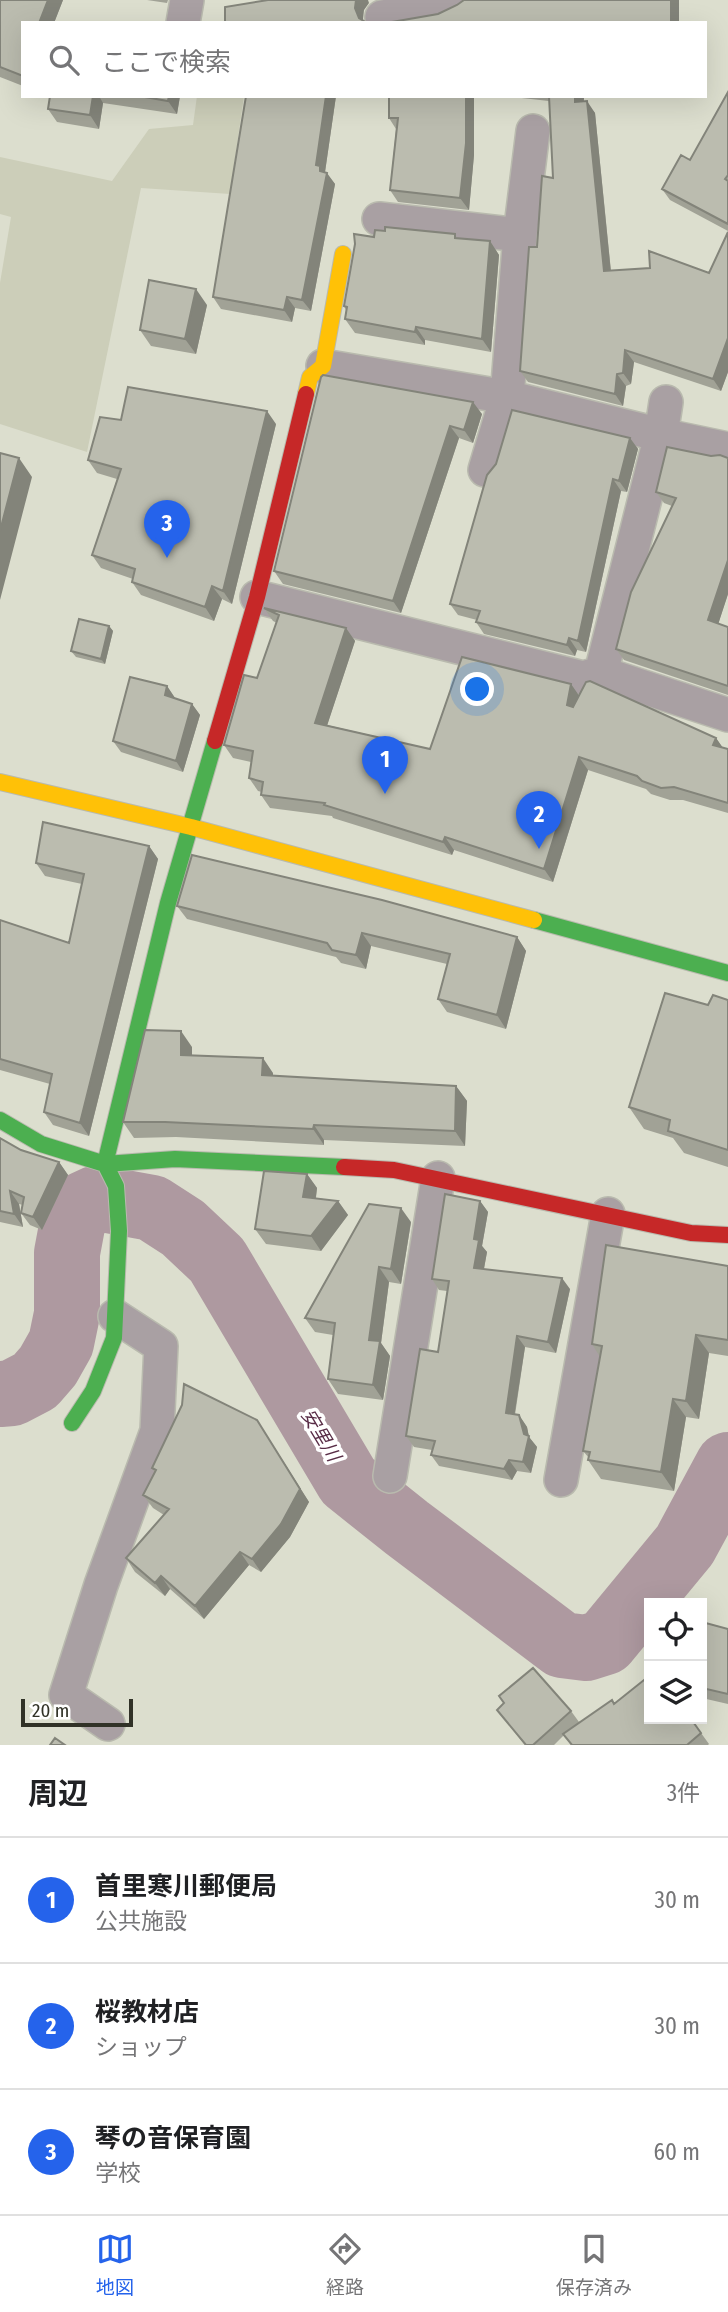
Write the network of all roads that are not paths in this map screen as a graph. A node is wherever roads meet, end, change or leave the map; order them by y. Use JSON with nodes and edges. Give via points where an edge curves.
{"nodes":[{"id":1,"x":187,"y":0,"type":"edge"},
{"id":2,"x":457,"y":0,"type":"edge"},
{"id":3,"x":382,"y":17,"type":"dead end"},
{"id":4,"x":183,"y":21,"type":"edge"},
{"id":5,"x":534,"y":131,"type":"dead end"},
{"id":6,"x":379,"y":219,"type":"dead end"},
{"id":7,"x":520,"y":235,"type":"junction"},
{"id":8,"x":343,"y":254,"type":"dead end"},
{"id":9,"x":323,"y":366,"type":"junction"},
{"id":10,"x":507,"y":397,"type":"junction"},
{"id":11,"x":666,"y":402,"type":"dead end"},
{"id":12,"x":661,"y":435,"type":"junction"},
{"id":13,"x":723,"y":448,"type":"dead end"},
{"id":14,"x":485,"y":470,"type":"dead end"},
{"id":15,"x":257,"y":597,"type":"junction"},
{"id":16,"x":601,"y":673,"type":"junction"},
{"id":17,"x":728,"y":715,"type":"edge"},
{"id":18,"x":0,"y":782,"type":"edge"},
{"id":19,"x":191,"y":827,"type":"junction"},
{"id":20,"x":728,"y":973,"type":"edge"},
{"id":21,"x":0,"y":1120,"type":"edge"},
{"id":22,"x":105,"y":1164,"type":"junction"},
{"id":23,"x":438,"y":1178,"type":"junction"},
{"id":24,"x":608,"y":1214,"type":"junction"},
{"id":25,"x":728,"y":1236,"type":"edge"},
{"id":26,"x":115,"y":1316,"type":"junction"},
{"id":27,"x":72,"y":1423,"type":"dead end"},
{"id":28,"x":390,"y":1476,"type":"dead end"},
{"id":29,"x":561,"y":1480,"type":"dead end"},
{"id":30,"x":108,"y":1724,"type":"dead end"}],
"edges":[{"from":1,"to":4,"type":"street"},
{"from":2,"to":3,"type":"street","via":[[443,7]]},
{"from":5,"to":7,"type":"street"},
{"from":6,"to":7,"type":"street"},
{"from":7,"to":10,"type":"street"},
{"from":8,"to":9,"type":"street"},
{"from":9,"to":10,"type":"street"},
{"from":9,"to":15,"type":"street","via":[[310,377]]},
{"from":10,"to":12,"type":"street"},
{"from":10,"to":14,"type":"street"},
{"from":11,"to":12,"type":"street"},
{"from":12,"to":13,"type":"street"},
{"from":12,"to":16,"type":"street"},
{"from":15,"to":16,"type":"street","via":[[583,678]]},
{"from":15,"to":19,"type":"street"},
{"from":16,"to":17,"type":"street"},
{"from":18,"to":19,"type":"street"},
{"from":19,"to":20,"type":"street"},
{"from":19,"to":22,"type":"street"},
{"from":21,"to":22,"type":"street","via":[[41,1144]]},
{"from":22,"to":23,"type":"street","via":[[175,1159],[394,1170]]},
{"from":22,"to":26,"type":"street","via":[[116,1185]]},
{"from":23,"to":24,"type":"street"},
{"from":23,"to":28,"type":"street"},
{"from":24,"to":25,"type":"street","via":[[691,1233]]},
{"from":24,"to":29,"type":"street"},
{"from":26,"to":27,"type":"street","via":[[114,1338],[93,1391]]},
{"from":26,"to":30,"type":"street","via":[[161,1346],[157,1431],[66,1695]]}]}
